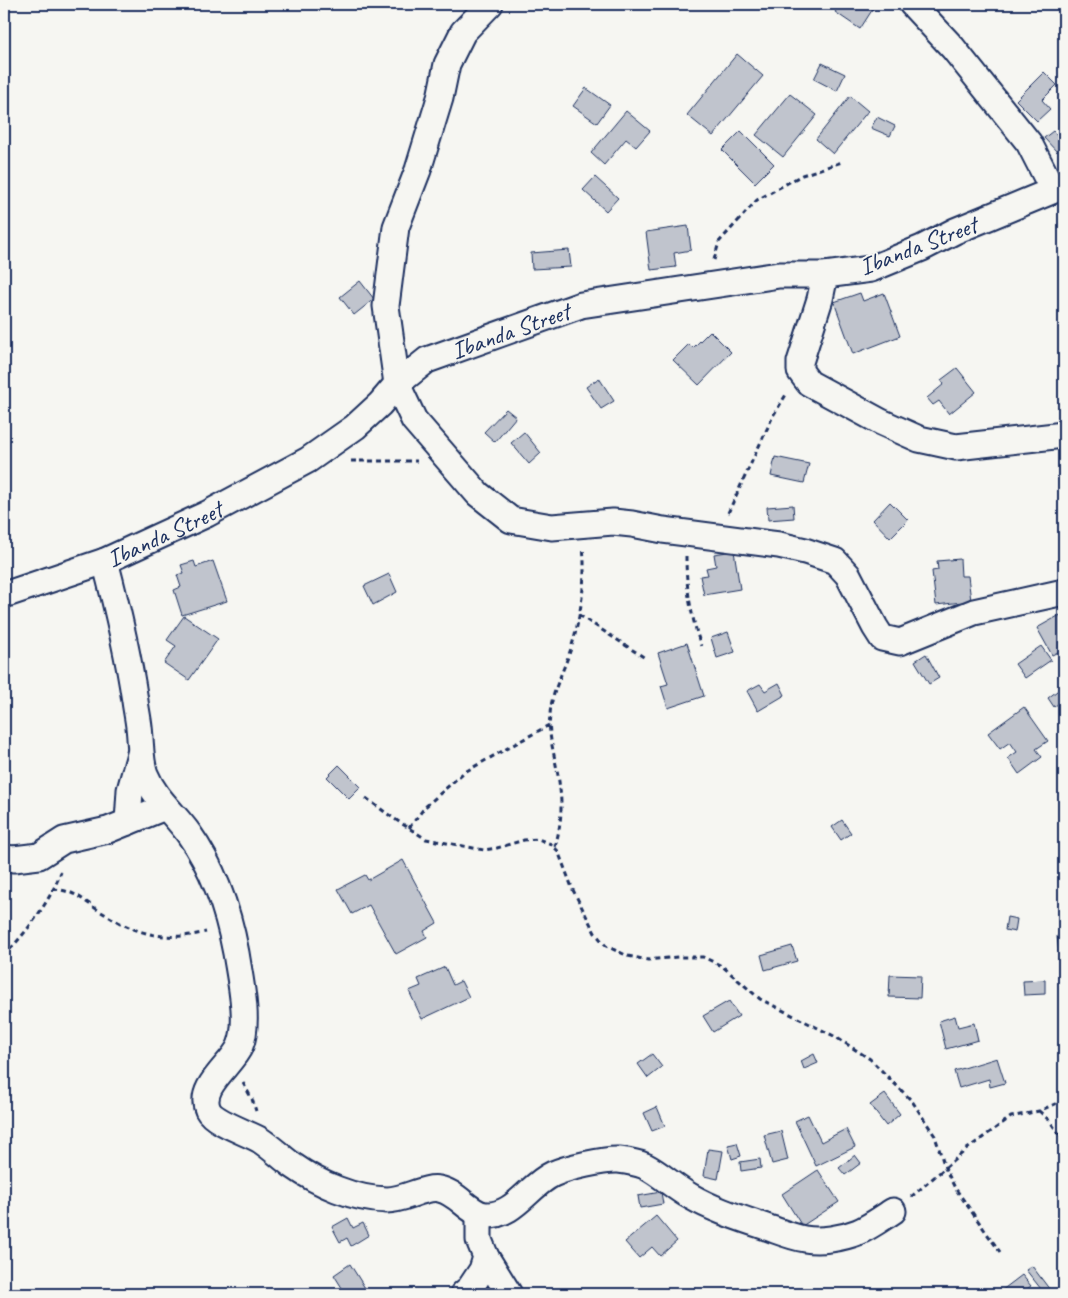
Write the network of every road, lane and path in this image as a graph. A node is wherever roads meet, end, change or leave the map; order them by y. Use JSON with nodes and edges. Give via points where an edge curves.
{"nodes":[{"id":1,"x":490,"y":4,"type":"edge"},
{"id":2,"x":912,"y":4,"type":"edge"},
{"id":3,"x":842,"y":162,"type":"dead end"},
{"id":4,"x":1058,"y":188,"type":"edge"},
{"id":5,"x":825,"y":275,"type":"junction"},
{"id":6,"x":705,"y":286,"type":"junction"},
{"id":7,"x":800,"y":372,"type":"junction"},
{"id":8,"x":397,"y":384,"type":"junction"},
{"id":9,"x":1064,"y":435,"type":"edge"},
{"id":10,"x":346,"y":461,"type":"dead end"},
{"id":11,"x":449,"y":462,"type":"junction"},
{"id":12,"x":578,"y":526,"type":"junction"},
{"id":13,"x":688,"y":533,"type":"junction"},
{"id":14,"x":717,"y":537,"type":"junction"},
{"id":15,"x":105,"y":562,"type":"junction"},
{"id":16,"x":1064,"y":592,"type":"edge"},
{"id":17,"x":4,"y":595,"type":"edge"},
{"id":18,"x":579,"y":615,"type":"junction"},
{"id":19,"x":702,"y":646,"type":"dead end"},
{"id":20,"x":644,"y":658,"type":"dead end"},
{"id":21,"x":549,"y":725,"type":"junction"},
{"id":22,"x":141,"y":751,"type":"junction"},
{"id":23,"x":366,"y":798,"type":"dead end"},
{"id":24,"x":165,"y":807,"type":"junction"},
{"id":25,"x":128,"y":822,"type":"junction"},
{"id":26,"x":409,"y":828,"type":"junction"},
{"id":27,"x":555,"y":847,"type":"junction"},
{"id":28,"x":4,"y":858,"type":"edge"},
{"id":29,"x":62,"y":869,"type":"dead end"},
{"id":30,"x":54,"y":889,"type":"junction"},
{"id":31,"x":230,"y":924,"type":"junction"},
{"id":32,"x":4,"y":956,"type":"edge"},
{"id":33,"x":229,"y":1062,"type":"junction"},
{"id":34,"x":1064,"y":1100,"type":"edge"},
{"id":35,"x":1039,"y":1111,"type":"junction"},
{"id":36,"x":1064,"y":1141,"type":"edge"},
{"id":37,"x":262,"y":1142,"type":"junction"},
{"id":38,"x":946,"y":1168,"type":"junction"},
{"id":39,"x":893,"y":1211,"type":"joint"},
{"id":40,"x":480,"y":1214,"type":"junction"},
{"id":41,"x":1000,"y":1252,"type":"dead end"},
{"id":42,"x":486,"y":1256,"type":"junction"},
{"id":43,"x":463,"y":1294,"type":"edge"},
{"id":44,"x":509,"y":1294,"type":"edge"}],
"edges":[{"from":1,"to":8,"type":"street","via":[[463,32],[448,64],[418,170],[396,227],[386,306]]},
{"from":2,"to":4,"type":"street","via":[[953,48],[1029,143]]},
{"from":3,"to":6,"type":"path","via":[[802,175],[757,200],[719,242]]},
{"from":4,"to":5,"type":"street","name":"Ibanda Street","via":[[870,269]]},
{"from":5,"to":6,"type":"street","name":"Ibanda Street","via":[[779,275]]},
{"from":5,"to":7,"type":"street"},
{"from":6,"to":8,"type":"street","name":"Ibanda Street","via":[[581,305],[427,360]]},
{"from":7,"to":9,"type":"street","via":[[809,383],[881,422],[919,439],[956,448]]},
{"from":7,"to":14,"type":"path","via":[[773,416]]},
{"from":8,"to":11,"type":"street","via":[[414,420]]},
{"from":8,"to":15,"type":"street","name":"Ibanda Street","via":[[356,426],[308,460],[207,514]]},
{"from":10,"to":11,"type":"path"},
{"from":11,"to":12,"type":"street","via":[[478,494],[511,520],[552,527]]},
{"from":12,"to":13,"type":"street","via":[[613,522]]},
{"from":12,"to":18,"type":"path","via":[[584,555]]},
{"from":13,"to":14,"type":"street"},
{"from":13,"to":19,"type":"path","via":[[688,596]]},
{"from":14,"to":16,"type":"street","via":[[787,547],[835,561],[848,574],[882,638],[900,642],[974,612]]},
{"from":15,"to":17,"type":"street","name":"Ibanda Street"},
{"from":15,"to":22,"type":"street","via":[[131,674]]},
{"from":18,"to":20,"type":"path"},
{"from":18,"to":21,"type":"path","via":[[550,708]]},
{"from":21,"to":26,"type":"path","via":[[463,773],[425,807]]},
{"from":21,"to":27,"type":"path","via":[[562,809]]},
{"from":22,"to":24,"type":"street","via":[[144,772]]},
{"from":22,"to":25,"type":"street","via":[[130,790]]},
{"from":23,"to":26,"type":"path"},
{"from":24,"to":25,"type":"street"},
{"from":24,"to":31,"type":"street","via":[[187,831],[205,859],[220,890]]},
{"from":25,"to":28,"type":"street","via":[[64,840],[39,856]]},
{"from":26,"to":27,"type":"path","via":[[426,839],[476,849],[538,839]]},
{"from":27,"to":38,"type":"path","via":[[583,910],[606,946],[628,956],[648,960],[703,957],[722,966],[760,999],[834,1036],[870,1059],[912,1101],[935,1136]]},
{"from":29,"to":30,"type":"path"},
{"from":30,"to":31,"type":"path","via":[[72,892],[117,921],[151,935],[181,936]]},
{"from":30,"to":32,"type":"path","via":[[29,929]]},
{"from":31,"to":33,"type":"street","via":[[244,1016],[239,1048]]},
{"from":33,"to":37,"type":"path","via":[[252,1099]]},
{"from":33,"to":37,"type":"street","via":[[209,1088],[207,1108],[222,1122]]},
{"from":34,"to":35,"type":"path"},
{"from":35,"to":36,"type":"path"},
{"from":35,"to":38,"type":"path","via":[[1011,1117]]},
{"from":37,"to":40,"type":"street","via":[[317,1180],[354,1195],[394,1200],[432,1188],[443,1189]]},
{"from":38,"to":39,"type":"path"},
{"from":38,"to":41,"type":"path","via":[[955,1188]]},
{"from":39,"to":40,"type":"street","via":[[857,1232],[807,1240],[711,1207],[644,1166],[616,1160],[551,1175],[511,1208],[493,1215]]},
{"from":40,"to":42,"type":"street","via":[[479,1240]]},
{"from":42,"to":43,"type":"street","via":[[482,1270]]},
{"from":42,"to":44,"type":"street"}]}
